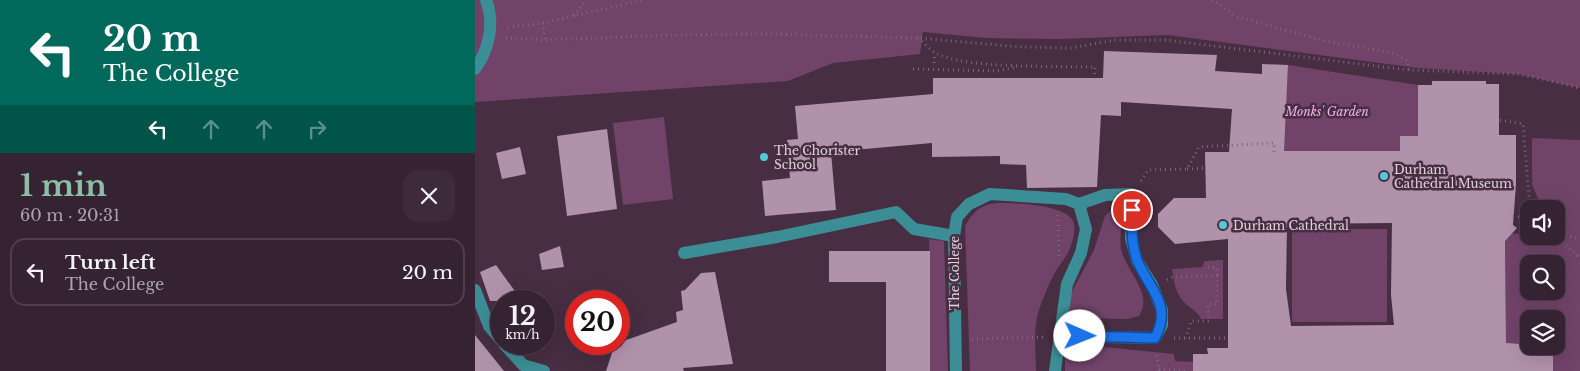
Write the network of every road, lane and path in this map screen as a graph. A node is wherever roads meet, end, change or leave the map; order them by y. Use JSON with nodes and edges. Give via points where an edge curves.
{"nodes":[{"id":1,"x":486,"y":0,"type":"edge"},
{"id":2,"x":586,"y":0,"type":"edge"},
{"id":3,"x":642,"y":0,"type":"edge"},
{"id":4,"x":1212,"y":0,"type":"edge"},
{"id":5,"x":574,"y":16,"type":"junction"},
{"id":6,"x":543,"y":23,"type":"junction"},
{"id":7,"x":489,"y":33,"type":"junction"},
{"id":8,"x":918,"y":38,"type":"junction"},
{"id":9,"x":545,"y":40,"type":"junction"},
{"id":10,"x":935,"y":53,"type":"junction"},
{"id":11,"x":934,"y":63,"type":"dead end"},
{"id":12,"x":1024,"y":66,"type":"junction"},
{"id":13,"x":913,"y":68,"type":"dead end"},
{"id":14,"x":475,"y":69,"type":"edge"},
{"id":15,"x":1409,"y":70,"type":"junction"},
{"id":16,"x":1094,"y":78,"type":"dead end"},
{"id":17,"x":1580,"y":88,"type":"edge"},
{"id":18,"x":1500,"y":120,"type":"dead end"},
{"id":19,"x":1274,"y":152,"type":"dead end"},
{"id":20,"x":1205,"y":168,"type":"dead end"},
{"id":21,"x":1187,"y":169,"type":"junction"},
{"id":22,"x":1132,"y":194,"type":"junction"},
{"id":23,"x":1529,"y":200,"type":"edge"},
{"id":24,"x":1079,"y":204,"type":"junction"},
{"id":25,"x":1513,"y":216,"type":"dead end"},
{"id":26,"x":1520,"y":217,"type":"edge"},
{"id":27,"x":1565,"y":235,"type":"edge"},
{"id":28,"x":954,"y":236,"type":"junction"},
{"id":29,"x":1580,"y":239,"type":"edge"},
{"id":30,"x":1565,"y":245,"type":"edge"},
{"id":31,"x":684,"y":253,"type":"dead end"},
{"id":32,"x":1580,"y":258,"type":"edge"},
{"id":33,"x":1208,"y":267,"type":"dead end"},
{"id":34,"x":1217,"y":276,"type":"junction"},
{"id":35,"x":1152,"y":286,"type":"junction"},
{"id":36,"x":475,"y":290,"type":"edge"},
{"id":37,"x":490,"y":327,"type":"edge"},
{"id":38,"x":1062,"y":336,"type":"junction"},
{"id":39,"x":1155,"y":338,"type":"junction"},
{"id":40,"x":1186,"y":338,"type":"junction"},
{"id":41,"x":1228,"y":338,"type":"dead end"},
{"id":42,"x":954,"y":340,"type":"junction"},
{"id":43,"x":514,"y":355,"type":"edge"},
{"id":44,"x":544,"y":371,"type":"edge"},
{"id":45,"x":956,"y":371,"type":"edge"},
{"id":46,"x":1055,"y":371,"type":"edge"},
{"id":47,"x":1159,"y":371,"type":"edge"},
{"id":48,"x":1189,"y":371,"type":"edge"}],
"edges":[{"from":1,"to":7,"type":"street"},
{"from":2,"to":5,"type":"path"},
{"from":3,"to":5,"type":"path"},
{"from":4,"to":15,"type":"path","via":[[1238,17],[1321,40],[1393,53],[1408,61]]},
{"from":5,"to":6,"type":"path"},
{"from":6,"to":7,"type":"path"},
{"from":6,"to":9,"type":"path"},
{"from":7,"to":9,"type":"path"},
{"from":7,"to":14,"type":"street","via":[[486,51]]},
{"from":8,"to":9,"type":"path","via":[[759,34]]},
{"from":8,"to":10,"type":"path"},
{"from":8,"to":15,"type":"path","via":[[1071,48],[1115,40],[1166,40]]},
{"from":10,"to":11,"type":"path"},
{"from":10,"to":12,"type":"path","via":[[948,58]]},
{"from":12,"to":13,"type":"path","via":[[996,71]]},
{"from":12,"to":16,"type":"path","via":[[1095,67]]},
{"from":15,"to":17,"type":"path","via":[[1519,74]]},
{"from":18,"to":23,"type":"path","via":[[1523,124]]},
{"from":19,"to":21,"type":"path","via":[[1274,143],[1199,147]]},
{"from":20,"to":21,"type":"path"},
{"from":21,"to":22,"type":"path","via":[[1148,170]]},
{"from":22,"to":24,"type":"street","via":[[1105,195]]},
{"from":22,"to":35,"type":"street","via":[[1131,238],[1137,260]]},
{"from":24,"to":28,"type":"street","name":"The College","via":[[1066,199],[990,194],[969,204],[957,217]]},
{"from":24,"to":38,"type":"street","via":[[1086,229],[1081,253],[1067,284]]},
{"from":25,"to":26,"type":"path"},
{"from":27,"to":29,"type":"path"},
{"from":28,"to":31,"type":"street","via":[[914,228],[896,212]]},
{"from":28,"to":42,"type":"street","name":"The College"},
{"from":30,"to":32,"type":"path"},
{"from":33,"to":34,"type":"path","via":[[1217,268]]},
{"from":34,"to":35,"type":"path","via":[[1173,277]]},
{"from":34,"to":40,"type":"path","via":[[1217,304],[1208,304],[1209,321],[1191,321]]},
{"from":35,"to":39,"type":"street","via":[[1163,310],[1162,325]]},
{"from":36,"to":37,"type":"street"},
{"from":38,"to":39,"type":"street"},
{"from":38,"to":42,"type":"path"},
{"from":38,"to":46,"type":"street"},
{"from":39,"to":40,"type":"path"},
{"from":40,"to":41,"type":"path"},
{"from":42,"to":45,"type":"street","name":"The College"},
{"from":43,"to":44,"type":"street","via":[[523,365]]},
{"from":47,"to":48,"type":"path"}]}
